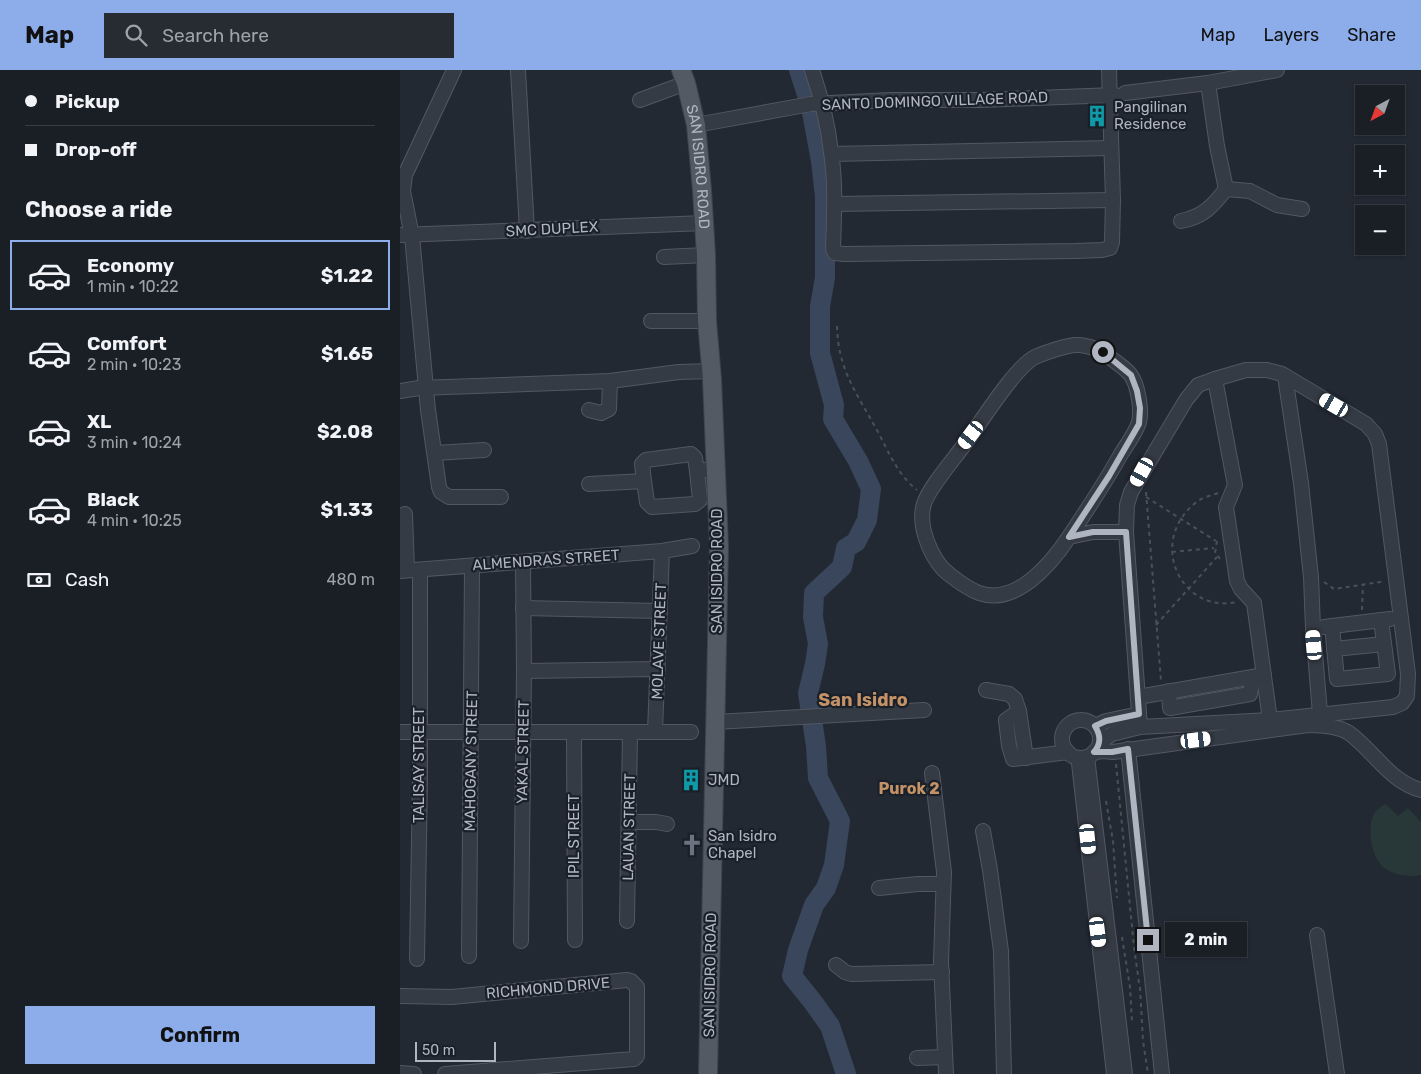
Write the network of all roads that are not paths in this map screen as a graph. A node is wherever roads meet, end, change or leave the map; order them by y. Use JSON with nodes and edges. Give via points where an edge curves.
{"nodes":[{"id":1,"x":454,"y":70,"type":"edge"},
{"id":2,"x":518,"y":70,"type":"edge"},
{"id":3,"x":812,"y":70,"type":"edge"},
{"id":4,"x":1109,"y":70,"type":"edge"},
{"id":5,"x":1278,"y":70,"type":"edge"},
{"id":6,"x":683,"y":76,"type":"edge"},
{"id":7,"x":1208,"y":83,"type":"junction"},
{"id":8,"x":1116,"y":94,"type":"junction"},
{"id":9,"x":640,"y":100,"type":"dead end"},
{"id":10,"x":812,"y":105,"type":"junction"},
{"id":11,"x":696,"y":125,"type":"junction"},
{"id":12,"x":1111,"y":148,"type":"junction"},
{"id":13,"x":832,"y":154,"type":"junction"},
{"id":14,"x":1226,"y":189,"type":"junction"},
{"id":15,"x":1114,"y":200,"type":"junction"},
{"id":16,"x":834,"y":204,"type":"junction"},
{"id":17,"x":1302,"y":209,"type":"dead end"},
{"id":18,"x":1182,"y":221,"type":"dead end"},
{"id":19,"x":704,"y":223,"type":"junction"},
{"id":20,"x":527,"y":231,"type":"junction"},
{"id":21,"x":406,"y":235,"type":"edge"},
{"id":22,"x":706,"y":255,"type":"junction"},
{"id":23,"x":664,"y":257,"type":"dead end"},
{"id":24,"x":651,"y":321,"type":"dead end"},
{"id":25,"x":707,"y":321,"type":"junction"},
{"id":26,"x":712,"y":371,"type":"junction"},
{"id":27,"x":1285,"y":376,"type":"junction"},
{"id":28,"x":1215,"y":378,"type":"junction"},
{"id":29,"x":610,"y":381,"type":"junction"},
{"id":30,"x":427,"y":387,"type":"junction"},
{"id":31,"x":400,"y":391,"type":"edge"},
{"id":32,"x":589,"y":410,"type":"dead end"},
{"id":33,"x":484,"y":450,"type":"dead end"},
{"id":34,"x":435,"y":453,"type":"junction"},
{"id":35,"x":716,"y":469,"type":"junction"},
{"id":36,"x":697,"y":471,"type":"junction"},
{"id":37,"x":644,"y":481,"type":"junction"},
{"id":38,"x":589,"y":484,"type":"dead end"},
{"id":39,"x":501,"y":497,"type":"dead end"},
{"id":40,"x":405,"y":514,"type":"dead end"},
{"id":41,"x":1126,"y":532,"type":"junction"},
{"id":42,"x":1069,"y":537,"type":"junction"},
{"id":43,"x":692,"y":546,"type":"dead end"},
{"id":44,"x":662,"y":551,"type":"junction"},
{"id":45,"x":523,"y":563,"type":"junction"},
{"id":46,"x":472,"y":566,"type":"junction"},
{"id":47,"x":409,"y":571,"type":"edge"},
{"id":48,"x":523,"y":608,"type":"junction"},
{"id":49,"x":660,"y":610,"type":"junction"},
{"id":50,"x":1401,"y":618,"type":"junction"},
{"id":51,"x":1381,"y":620,"type":"junction"},
{"id":52,"x":1332,"y":626,"type":"junction"},
{"id":53,"x":1313,"y":628,"type":"junction"},
{"id":54,"x":1384,"y":644,"type":"junction"},
{"id":55,"x":1334,"y":649,"type":"junction"},
{"id":56,"x":658,"y":669,"type":"junction"},
{"id":57,"x":524,"y":671,"type":"junction"},
{"id":58,"x":1258,"y":676,"type":"junction"},
{"id":59,"x":986,"y":690,"type":"dead end"},
{"id":60,"x":1138,"y":697,"type":"junction"},
{"id":61,"x":924,"y":710,"type":"dead end"},
{"id":62,"x":1320,"y":714,"type":"junction"},
{"id":63,"x":1139,"y":720,"type":"junction"},
{"id":64,"x":1270,"y":720,"type":"junction"},
{"id":65,"x":715,"y":722,"type":"junction"},
{"id":66,"x":1095,"y":726,"type":"junction"},
{"id":67,"x":400,"y":732,"type":"edge"},
{"id":68,"x":523,"y":732,"type":"junction"},
{"id":69,"x":630,"y":732,"type":"junction"},
{"id":70,"x":655,"y":732,"type":"junction"},
{"id":71,"x":691,"y":732,"type":"dead end"},
{"id":72,"x":420,"y":733,"type":"junction"},
{"id":73,"x":471,"y":733,"type":"junction"},
{"id":74,"x":574,"y":733,"type":"junction"},
{"id":75,"x":1121,"y":750,"type":"junction"},
{"id":76,"x":1085,"y":752,"type":"junction"},
{"id":77,"x":932,"y":773,"type":"dead end"},
{"id":78,"x":1421,"y":790,"type":"edge"},
{"id":79,"x":629,"y":822,"type":"junction"},
{"id":80,"x":667,"y":824,"type":"dead end"},
{"id":81,"x":983,"y":831,"type":"dead end"},
{"id":82,"x":942,"y":884,"type":"junction"},
{"id":83,"x":879,"y":888,"type":"dead end"},
{"id":84,"x":627,"y":921,"type":"dead end"},
{"id":85,"x":1316,"y":935,"type":"dead end"},
{"id":86,"x":574,"y":940,"type":"dead end"},
{"id":87,"x":521,"y":941,"type":"dead end"},
{"id":88,"x":469,"y":956,"type":"dead end"},
{"id":89,"x":417,"y":959,"type":"dead end"},
{"id":90,"x":836,"y":965,"type":"dead end"},
{"id":91,"x":942,"y":972,"type":"junction"},
{"id":92,"x":400,"y":996,"type":"edge"},
{"id":93,"x":945,"y":1057,"type":"junction"},
{"id":94,"x":917,"y":1058,"type":"dead end"},
{"id":95,"x":534,"y":1071,"type":"edge"},
{"id":96,"x":400,"y":1073,"type":"edge"},
{"id":97,"x":414,"y":1074,"type":"edge"},
{"id":98,"x":445,"y":1074,"type":"edge"},
{"id":99,"x":708,"y":1074,"type":"edge"},
{"id":100,"x":946,"y":1074,"type":"edge"},
{"id":101,"x":1004,"y":1074,"type":"edge"},
{"id":102,"x":1114,"y":1074,"type":"edge"},
{"id":103,"x":1126,"y":1074,"type":"edge"},
{"id":104,"x":1162,"y":1074,"type":"edge"},
{"id":105,"x":1337,"y":1074,"type":"edge"}],
"edges":[{"from":1,"to":21,"type":"street","via":[[405,175]]},
{"from":2,"to":20,"type":"street"},
{"from":3,"to":10,"type":"street"},
{"from":4,"to":8,"type":"street"},
{"from":5,"to":7,"type":"street","name":"SANTO DOMINGO VILLAGE ROAD"},
{"from":6,"to":9,"type":"street"},
{"from":6,"to":11,"type":"main road","name":"SAN ISIDRO ROAD"},
{"from":7,"to":8,"type":"street","name":"SANTO DOMINGO VILLAGE ROAD"},
{"from":7,"to":14,"type":"street"},
{"from":8,"to":10,"type":"street","name":"SANTO DOMINGO VILLAGE ROAD"},
{"from":8,"to":12,"type":"street"},
{"from":10,"to":11,"type":"street","name":"SANTO DOMINGO VILLAGE ROAD"},
{"from":10,"to":13,"type":"street"},
{"from":11,"to":19,"type":"main road","name":"SAN ISIDRO ROAD"},
{"from":12,"to":13,"type":"street"},
{"from":12,"to":15,"type":"street"},
{"from":13,"to":16,"type":"street"},
{"from":14,"to":17,"type":"street","via":[[1250,191],[1277,206]]},
{"from":14,"to":18,"type":"street","via":[[1201,215]]},
{"from":15,"to":16,"type":"street"},
{"from":15,"to":16,"type":"street","via":[[1112,242],[1110,248],[1102,250],[844,254],[835,253],[833,248]]},
{"from":19,"to":20,"type":"street","name":"SMC DUPLEX"},
{"from":19,"to":22,"type":"main road","name":"SAN ISIDRO ROAD"},
{"from":20,"to":21,"type":"street","name":"SMC DUPLEX"},
{"from":21,"to":30,"type":"street"},
{"from":22,"to":23,"type":"street"},
{"from":22,"to":25,"type":"main road","name":"SAN ISIDRO ROAD"},
{"from":24,"to":25,"type":"street"},
{"from":25,"to":26,"type":"main road","name":"SAN ISIDRO ROAD"},
{"from":26,"to":29,"type":"street"},
{"from":26,"to":35,"type":"main road","name":"SAN ISIDRO ROAD"},
{"from":27,"to":28,"type":"street","via":[[1267,370],[1246,370]]},
{"from":27,"to":50,"type":"street","via":[[1366,424],[1375,434],[1379,444]]},
{"from":27,"to":53,"type":"street","via":[[1301,483]]},
{"from":28,"to":41,"type":"street","via":[[1192,391],[1142,472],[1127,505]]},
{"from":28,"to":58,"type":"street","via":[[1235,485],[1226,507],[1237,581],[1251,599],[1256,613]]},
{"from":29,"to":30,"type":"street"},
{"from":29,"to":32,"type":"street","via":[[608,409],[601,413]]},
{"from":30,"to":31,"type":"street"},
{"from":30,"to":34,"type":"street"},
{"from":33,"to":34,"type":"street"},
{"from":34,"to":39,"type":"street","via":[[439,487],[444,495],[457,498]]},
{"from":35,"to":36,"type":"street"},
{"from":35,"to":65,"type":"main road","name":"SAN ISIDRO ROAD","via":[[719,546]]},
{"from":36,"to":37,"type":"street","via":[[696,458],[691,454],[646,460],[642,464]]},
{"from":36,"to":37,"type":"street","via":[[700,500],[695,504],[652,507],[647,502]]},
{"from":37,"to":38,"type":"street"},
{"from":40,"to":47,"type":"street","name":"TALISAY STREET"},
{"from":41,"to":42,"type":"street","via":[[1093,532]]},
{"from":41,"to":60,"type":"street"},
{"from":42,"to":42,"type":"street","via":[[1056,557],[1018,589],[991,595],[979,593],[943,570],[930,551],[922,517],[926,497],[1026,364],[1036,357],[1078,344],[1103,352],[1131,375],[1140,408],[1139,424]]},
{"from":43,"to":44,"type":"street","name":"ALMENDRAS STREET"},
{"from":44,"to":45,"type":"street","name":"ALMENDRAS STREET"},
{"from":44,"to":49,"type":"street","name":"MOLAVE STREET"},
{"from":45,"to":46,"type":"street","name":"ALMENDRAS STREET"},
{"from":45,"to":48,"type":"street","name":"YAKAL STREET"},
{"from":46,"to":47,"type":"street","name":"ALMENDRAS STREET"},
{"from":46,"to":73,"type":"street","name":"MAHOGANY STREET"},
{"from":47,"to":72,"type":"street","name":"TALISAY STREET"},
{"from":48,"to":49,"type":"street"},
{"from":48,"to":57,"type":"street","name":"YAKAL STREET"},
{"from":49,"to":56,"type":"street","name":"MOLAVE STREET"},
{"from":50,"to":51,"type":"street"},
{"from":50,"to":62,"type":"street","via":[[1408,696],[1393,707]]},
{"from":51,"to":52,"type":"street"},
{"from":51,"to":54,"type":"street"},
{"from":52,"to":53,"type":"street"},
{"from":52,"to":55,"type":"street"},
{"from":53,"to":62,"type":"street"},
{"from":54,"to":55,"type":"street"},
{"from":54,"to":55,"type":"street","via":[[1388,674],[1337,679]]},
{"from":56,"to":57,"type":"street"},
{"from":56,"to":70,"type":"street","name":"MOLAVE STREET"},
{"from":57,"to":68,"type":"street","name":"YAKAL STREET"},
{"from":58,"to":60,"type":"street"},
{"from":58,"to":64,"type":"street"},
{"from":59,"to":76,"type":"street","via":[[1008,694],[1015,699],[1026,758]]},
{"from":60,"to":63,"type":"street"},
{"from":61,"to":65,"type":"street"},
{"from":62,"to":64,"type":"street"},
{"from":63,"to":64,"type":"street"},
{"from":63,"to":66,"type":"street","via":[[1106,721]]},
{"from":63,"to":76,"type":"street"},
{"from":65,"to":99,"type":"main road","name":"SAN ISIDRO ROAD"},
{"from":66,"to":76,"type":"street","via":[[1098,731]]},
{"from":66,"to":76,"type":"street","via":[[1079,720],[1068,725],[1062,735],[1064,747]]},
{"from":67,"to":72,"type":"street"},
{"from":68,"to":73,"type":"street"},
{"from":68,"to":74,"type":"street"},
{"from":68,"to":87,"type":"street","name":"YAKAL STREET"},
{"from":69,"to":70,"type":"street"},
{"from":69,"to":74,"type":"street"},
{"from":69,"to":79,"type":"street","name":"LAUAN STREET"},
{"from":70,"to":71,"type":"street"},
{"from":72,"to":73,"type":"street"},
{"from":72,"to":89,"type":"street","name":"TALISAY STREET"},
{"from":73,"to":88,"type":"street","name":"MAHOGANY STREET"},
{"from":74,"to":86,"type":"street","name":"IPIL STREET"},
{"from":75,"to":76,"type":"street"},
{"from":75,"to":78,"type":"street","via":[[1323,725],[1348,732],[1388,771]]},
{"from":75,"to":104,"type":"street"},
{"from":76,"to":102,"type":"street"},
{"from":76,"to":103,"type":"street"},
{"from":77,"to":82,"type":"street","via":[[942,845]]},
{"from":79,"to":80,"type":"street"},
{"from":79,"to":84,"type":"street","name":"LAUAN STREET"},
{"from":81,"to":101,"type":"street","via":[[1001,951]]},
{"from":82,"to":83,"type":"street"},
{"from":82,"to":91,"type":"street"},
{"from":85,"to":105,"type":"street"},
{"from":90,"to":91,"type":"street","via":[[851,974]]},
{"from":91,"to":93,"type":"street"},
{"from":92,"to":95,"type":"street","name":"RICHMOND DRIVE","via":[[452,997],[627,980],[637,987],[637,1056],[634,1060]]},
{"from":93,"to":94,"type":"street"},
{"from":93,"to":100,"type":"street"},
{"from":95,"to":98,"type":"street"},
{"from":96,"to":97,"type":"street"}]}
